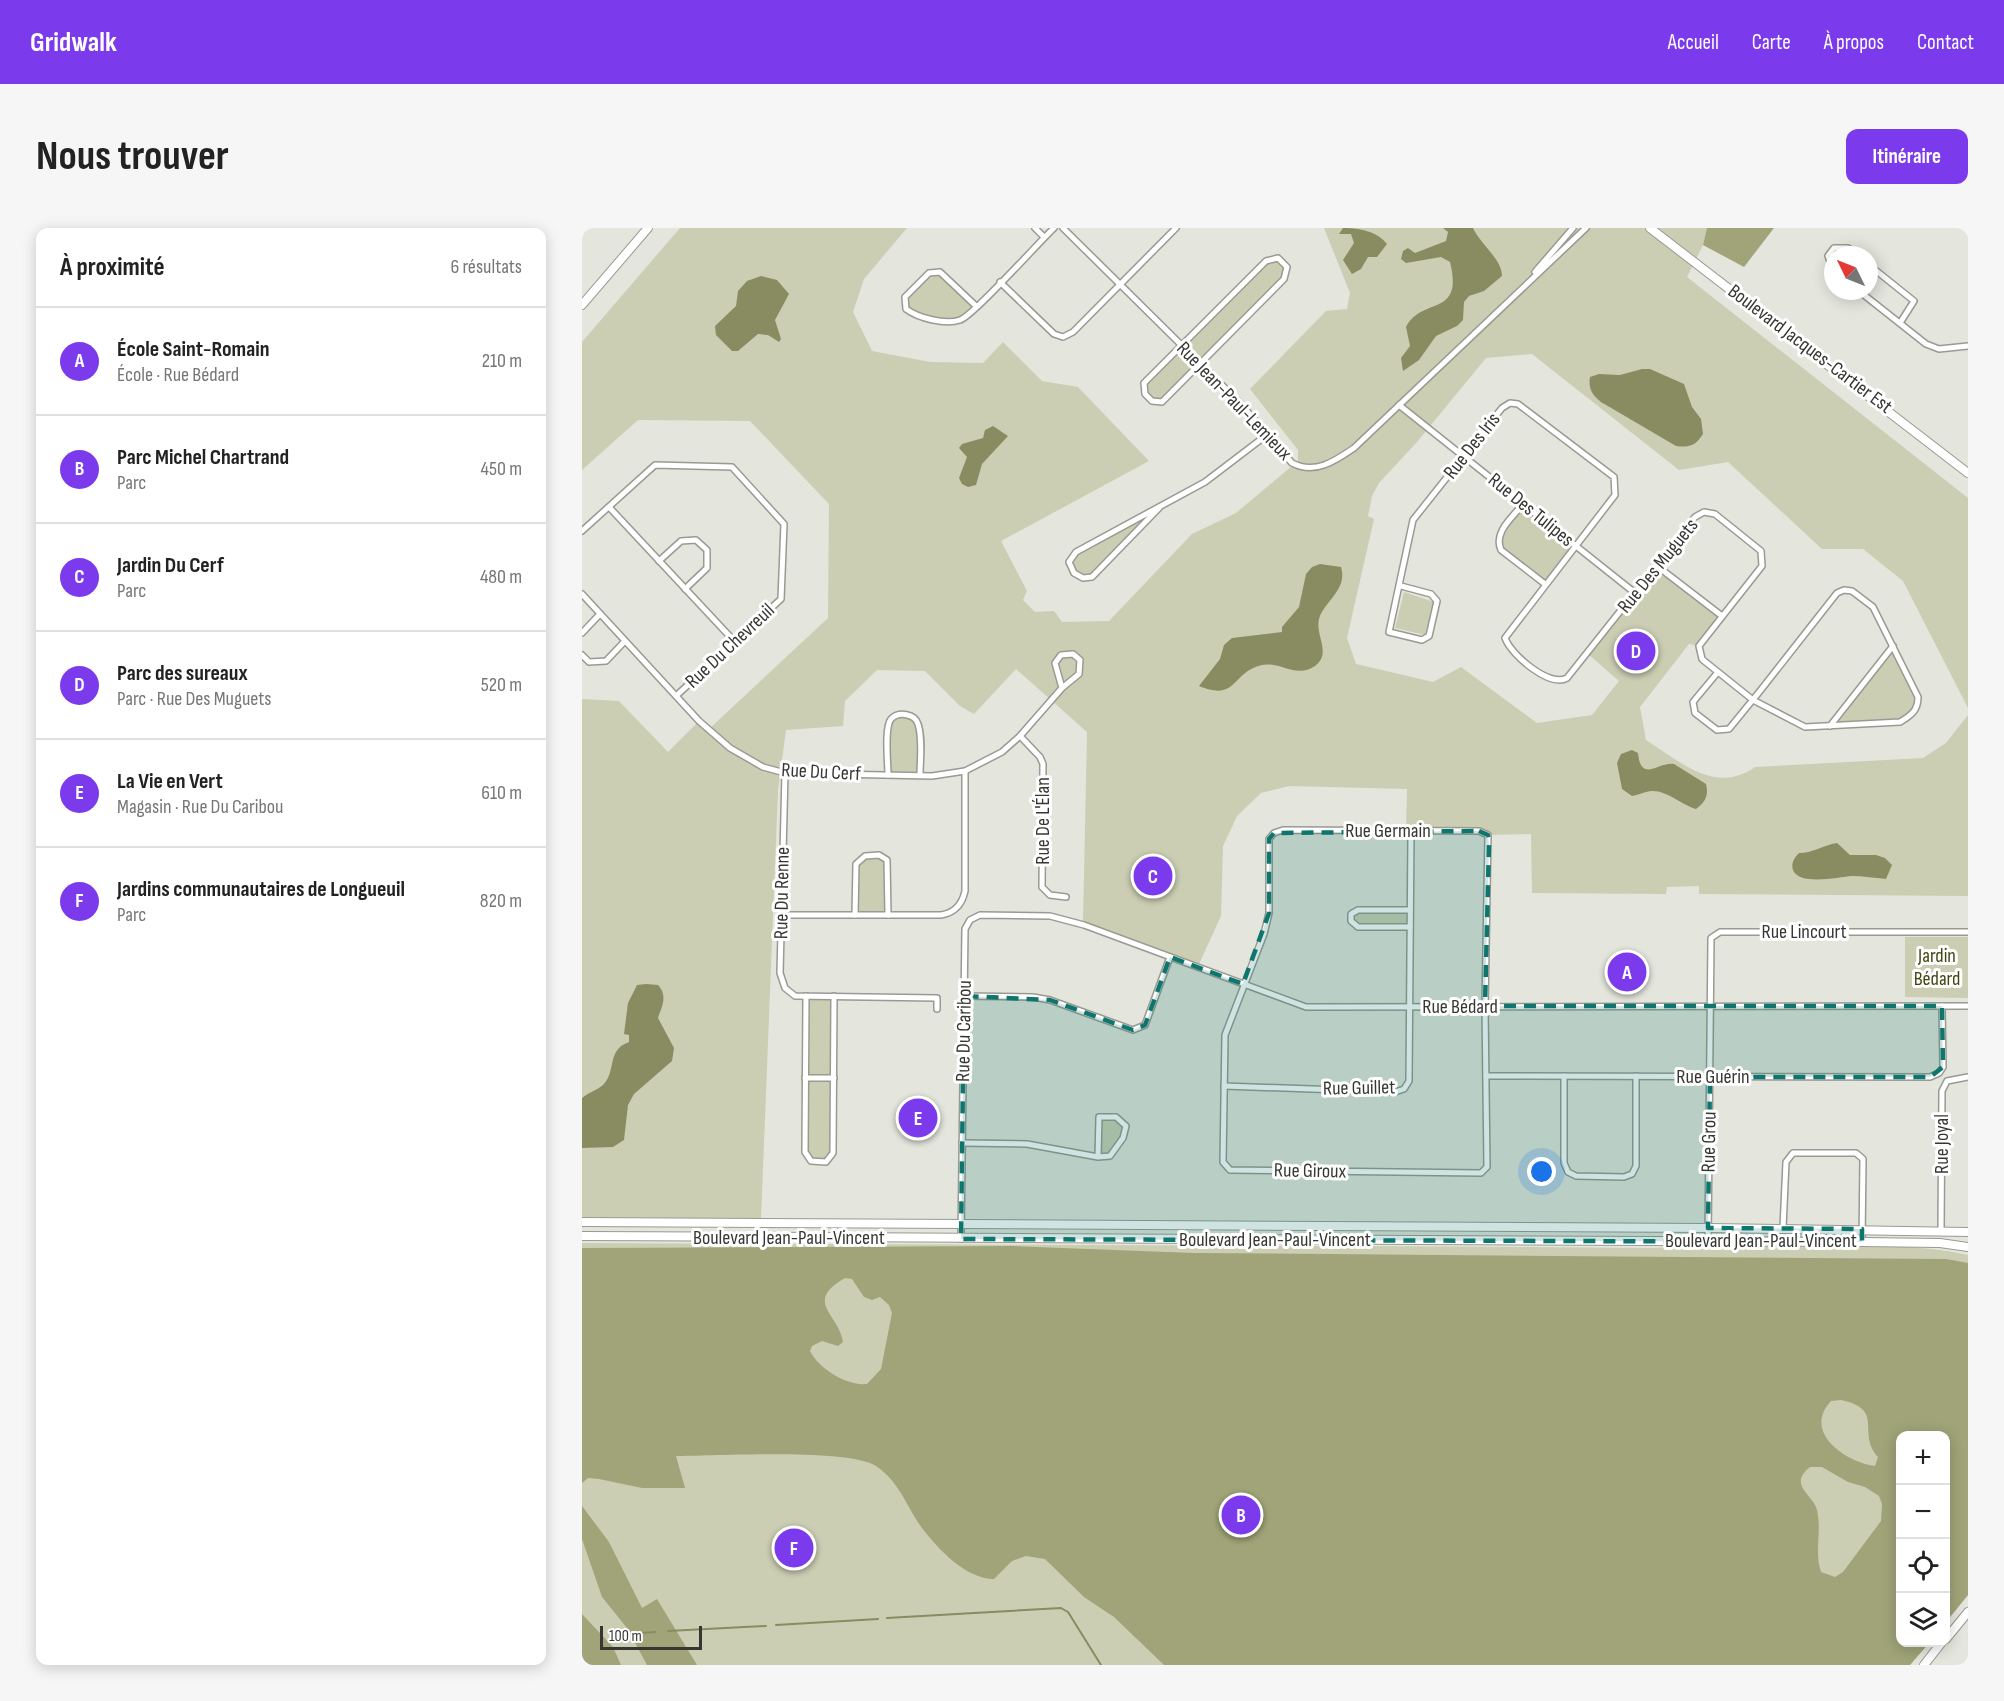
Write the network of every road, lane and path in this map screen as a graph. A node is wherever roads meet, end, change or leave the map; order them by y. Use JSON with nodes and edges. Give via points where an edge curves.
{"nodes":[{"id":1,"x":648,"y":228,"type":"edge"},
{"id":2,"x":1035,"y":228,"type":"edge"},
{"id":3,"x":1054,"y":228,"type":"edge"},
{"id":4,"x":1063,"y":228,"type":"edge"},
{"id":5,"x":1176,"y":228,"type":"edge"},
{"id":6,"x":1573,"y":228,"type":"edge"},
{"id":7,"x":1586,"y":228,"type":"edge"},
{"id":8,"x":1650,"y":228,"type":"edge"},
{"id":9,"x":1044,"y":237,"type":"junction"},
{"id":10,"x":1878,"y":272,"type":"edge"},
{"id":11,"x":1000,"y":282,"type":"junction"},
{"id":12,"x":1120,"y":285,"type":"junction"},
{"id":13,"x":1522,"y":287,"type":"junction"},
{"id":14,"x":1871,"y":300,"type":"edge"},
{"id":15,"x":585,"y":302,"type":"edge"},
{"id":16,"x":976,"y":306,"type":"junction"},
{"id":17,"x":582,"y":311,"type":"edge"},
{"id":18,"x":1900,"y":323,"type":"junction"},
{"id":19,"x":1182,"y":346,"type":"junction"},
{"id":20,"x":1968,"y":346,"type":"edge"},
{"id":21,"x":1200,"y":364,"type":"junction"},
{"id":22,"x":1400,"y":405,"type":"junction"},
{"id":23,"x":1268,"y":435,"type":"junction"},
{"id":24,"x":1463,"y":456,"type":"junction"},
{"id":25,"x":1966,"y":468,"type":"edge"},
{"id":26,"x":1523,"y":504,"type":"junction"},
{"id":27,"x":609,"y":507,"type":"junction"},
{"id":28,"x":1159,"y":508,"type":"junction"},
{"id":29,"x":582,"y":531,"type":"edge"},
{"id":30,"x":1575,"y":545,"type":"junction"},
{"id":31,"x":659,"y":561,"type":"junction"},
{"id":32,"x":1657,"y":566,"type":"junction"},
{"id":33,"x":1545,"y":584,"type":"junction"},
{"id":34,"x":1401,"y":586,"type":"junction"},
{"id":35,"x":685,"y":589,"type":"junction"},
{"id":36,"x":1635,"y":593,"type":"junction"},
{"id":37,"x":582,"y":594,"type":"edge"},
{"id":38,"x":600,"y":614,"type":"junction"},
{"id":39,"x":1722,"y":616,"type":"junction"},
{"id":40,"x":582,"y":633,"type":"edge"},
{"id":41,"x":625,"y":641,"type":"junction"},
{"id":42,"x":735,"y":642,"type":"junction"},
{"id":43,"x":1893,"y":646,"type":"junction"},
{"id":44,"x":582,"y":655,"type":"edge"},
{"id":45,"x":1718,"y":672,"type":"junction"},
{"id":46,"x":1062,"y":688,"type":"junction"},
{"id":47,"x":676,"y":696,"type":"junction"},
{"id":48,"x":1753,"y":700,"type":"junction"},
{"id":49,"x":1830,"y":726,"type":"junction"},
{"id":50,"x":1020,"y":736,"type":"junction"},
{"id":51,"x":965,"y":771,"type":"junction"},
{"id":52,"x":785,"y":773,"type":"junction"},
{"id":53,"x":888,"y":775,"type":"junction"},
{"id":54,"x":920,"y":775,"type":"junction"},
{"id":55,"x":1410,"y":831,"type":"junction"},
{"id":56,"x":1066,"y":897,"type":"dead end"},
{"id":57,"x":1410,"y":910,"type":"junction"},
{"id":58,"x":782,"y":915,"type":"junction"},
{"id":59,"x":855,"y":915,"type":"junction"},
{"id":60,"x":888,"y":915,"type":"junction"},
{"id":61,"x":970,"y":920,"type":"joint"},
{"id":62,"x":1410,"y":927,"type":"junction"},
{"id":63,"x":1968,"y":932,"type":"edge"},
{"id":64,"x":1170,"y":957,"type":"junction"},
{"id":65,"x":1243,"y":984,"type":"junction"},
{"id":66,"x":806,"y":996,"type":"junction"},
{"id":67,"x":834,"y":996,"type":"junction"},
{"id":68,"x":964,"y":996,"type":"junction"},
{"id":69,"x":1485,"y":1006,"type":"junction"},
{"id":70,"x":1711,"y":1006,"type":"junction"},
{"id":71,"x":1942,"y":1006,"type":"junction"},
{"id":72,"x":1968,"y":1006,"type":"edge"},
{"id":73,"x":1409,"y":1007,"type":"junction"},
{"id":74,"x":937,"y":1009,"type":"dead end"},
{"id":75,"x":1486,"y":1076,"type":"junction"},
{"id":76,"x":1564,"y":1076,"type":"junction"},
{"id":77,"x":1636,"y":1076,"type":"junction"},
{"id":78,"x":1710,"y":1077,"type":"junction"},
{"id":79,"x":1968,"y":1077,"type":"edge"},
{"id":80,"x":805,"y":1078,"type":"junction"},
{"id":81,"x":834,"y":1078,"type":"junction"},
{"id":82,"x":1224,"y":1086,"type":"junction"},
{"id":83,"x":962,"y":1143,"type":"junction"},
{"id":84,"x":1098,"y":1157,"type":"junction"},
{"id":85,"x":582,"y":1222,"type":"edge"},
{"id":86,"x":961,"y":1223,"type":"junction"},
{"id":87,"x":1708,"y":1228,"type":"junction"},
{"id":88,"x":1783,"y":1228,"type":"junction"},
{"id":89,"x":1862,"y":1229,"type":"junction"},
{"id":90,"x":1941,"y":1230,"type":"junction"},
{"id":91,"x":1968,"y":1232,"type":"edge"},
{"id":92,"x":582,"y":1236,"type":"edge"},
{"id":93,"x":961,"y":1239,"type":"junction"},
{"id":94,"x":1708,"y":1241,"type":"junction"},
{"id":95,"x":1862,"y":1242,"type":"junction"},
{"id":96,"x":1968,"y":1247,"type":"edge"},
{"id":97,"x":1968,"y":1612,"type":"edge"},
{"id":98,"x":1950,"y":1634,"type":"edge"},
{"id":99,"x":1938,"y":1647,"type":"edge"},
{"id":100,"x":1924,"y":1665,"type":"edge"}],
"edges":[{"from":1,"to":15,"type":"street"},
{"from":2,"to":9,"type":"street"},
{"from":3,"to":9,"type":"street"},
{"from":4,"to":12,"type":"street","name":"Rue Jean-Paul-Lemieux"},
{"from":5,"to":12,"type":"street"},
{"from":6,"to":13,"type":"street","name":"Rue Jean-Paul-Lemieux"},
{"from":7,"to":13,"type":"street","name":"Rue Jean-Paul-Lemieux"},
{"from":8,"to":25,"type":"street","name":"Boulevard Jacques-Cartier Est"},
{"from":9,"to":11,"type":"street"},
{"from":10,"to":18,"type":"street","via":[[1914,301]]},
{"from":11,"to":12,"type":"street","via":[[1054,334],[1063,337],[1073,332]]},
{"from":11,"to":16,"type":"street"},
{"from":12,"to":19,"type":"street","name":"Rue Jean-Paul-Lemieux"},
{"from":13,"to":22,"type":"street","name":"Rue Jean-Paul-Lemieux"},
{"from":14,"to":18,"type":"street"},
{"from":15,"to":17,"type":"street"},
{"from":16,"to":16,"type":"street","via":[[962,320],[953,322],[915,316],[906,309],[905,297],[929,273],[940,272]]},
{"from":18,"to":20,"type":"street","via":[[1926,344],[1939,349]]},
{"from":19,"to":21,"type":"street","name":"Rue Jean-Paul-Lemieux"},
{"from":19,"to":21,"type":"street","via":[[1144,383],[1145,394],[1152,401],[1162,402]]},
{"from":19,"to":21,"type":"street","via":[[1266,261],[1278,258],[1287,267],[1284,279]]},
{"from":21,"to":23,"type":"street","name":"Rue Jean-Paul-Lemieux"},
{"from":22,"to":23,"type":"street","name":"Rue Jean-Paul-Lemieux","via":[[1354,448],[1315,469],[1292,463]]},
{"from":22,"to":24,"type":"street","name":"Rue Des Tulipes"},
{"from":23,"to":28,"type":"street","via":[[1205,482]]},
{"from":24,"to":26,"type":"street","name":"Rue Des Tulipes"},
{"from":24,"to":30,"type":"street","name":"Rue Des Iris","via":[[1502,408],[1518,404],[1614,477],[1615,495]]},
{"from":24,"to":34,"type":"street","name":"Rue Des Iris","via":[[1413,520]]},
{"from":26,"to":30,"type":"street","name":"Rue Des Tulipes"},
{"from":26,"to":33,"type":"street","via":[[1498,535],[1498,543],[1501,550]]},
{"from":27,"to":29,"type":"street","name":"Rue Du Chevreuil"},
{"from":27,"to":31,"type":"street"},
{"from":27,"to":42,"type":"street","name":"Rue Du Chevreuil","via":[[655,465],[732,467],[784,524],[781,599]]},
{"from":28,"to":28,"type":"street","via":[[1076,552],[1069,562],[1074,573],[1083,578],[1092,576]]},
{"from":30,"to":33,"type":"street","name":"Rue Des Muguets"},
{"from":30,"to":36,"type":"street","name":"Rue Des Tulipes"},
{"from":31,"to":35,"type":"street"},
{"from":31,"to":35,"type":"street","via":[[681,541],[696,540],[707,550],[707,568]]},
{"from":32,"to":36,"type":"street","name":"Rue Des Muguets"},
{"from":32,"to":39,"type":"street"},
{"from":32,"to":39,"type":"street","name":"Rue Des Muguets","via":[[1695,517],[1704,512],[1715,514],[1761,551],[1763,558],[1762,566]]},
{"from":33,"to":36,"type":"street","name":"Rue Des Muguets","via":[[1505,638],[1509,649],[1550,681],[1567,678]]},
{"from":34,"to":34,"type":"street","name":"Rue Des Iris","via":[[1389,632],[1422,640],[1429,636],[1437,601],[1431,594]]},
{"from":35,"to":42,"type":"street"},
{"from":37,"to":38,"type":"street","name":"Rue Du Cerf"},
{"from":38,"to":40,"type":"street"},
{"from":38,"to":41,"type":"street","name":"Rue Du Cerf"},
{"from":39,"to":45,"type":"street","name":"Rue Des Muguets","via":[[1699,646],[1702,659]]},
{"from":41,"to":44,"type":"street","via":[[606,661],[589,662]]},
{"from":41,"to":47,"type":"street","name":"Rue Du Cerf"},
{"from":42,"to":47,"type":"street","name":"Rue Du Chevreuil"},
{"from":43,"to":48,"type":"street","via":[[1873,607],[1852,591],[1844,590]]},
{"from":43,"to":49,"type":"street"},
{"from":43,"to":49,"type":"street","via":[[1918,697],[1918,707],[1900,722]]},
{"from":45,"to":48,"type":"street"},
{"from":45,"to":48,"type":"street","via":[[1693,702],[1695,713],[1717,730],[1729,729]]},
{"from":46,"to":46,"type":"street","name":"Rue Du Cerf","via":[[1081,670],[1080,660],[1073,654],[1061,655],[1054,663]]},
{"from":46,"to":50,"type":"street","name":"Rue Du Cerf"},
{"from":47,"to":52,"type":"street","name":"Rue Du Cerf","via":[[730,748],[763,767]]},
{"from":48,"to":49,"type":"street","via":[[1805,727]]},
{"from":50,"to":51,"type":"street","name":"Rue Du Cerf","via":[[1002,752]]},
{"from":50,"to":56,"type":"street","name":"Rue De L'Élan","via":[[1043,764],[1042,887],[1050,895]]},
{"from":51,"to":54,"type":"street","name":"Rue Du Cerf"},
{"from":51,"to":60,"type":"street","via":[[963,900],[949,914]]},
{"from":52,"to":53,"type":"street","name":"Rue Du Cerf"},
{"from":52,"to":58,"type":"street","name":"Rue Du Renne"},
{"from":53,"to":54,"type":"street","name":"Rue Du Cerf"},
{"from":53,"to":54,"type":"street","name":"Rue Du Cerf","via":[[888,728],[898,715],[910,715],[917,721]]},
{"from":55,"to":57,"type":"street","name":"Rue Guillet"},
{"from":55,"to":65,"type":"street","name":"Rue Germain","via":[[1274,833],[1269,839],[1269,913]]},
{"from":55,"to":69,"type":"street","name":"Rue Germain","via":[[1479,831],[1488,835]]},
{"from":57,"to":62,"type":"street","name":"Rue Guillet"},
{"from":57,"to":62,"type":"street","via":[[1358,910],[1351,914],[1351,921],[1358,927]]},
{"from":58,"to":59,"type":"street"},
{"from":58,"to":66,"type":"street","name":"Rue Du Renne","via":[[782,983],[795,996]]},
{"from":59,"to":60,"type":"street"},
{"from":59,"to":60,"type":"street","via":[[856,864],[865,856],[879,855],[887,861]]},
{"from":61,"to":64,"type":"street","name":"Rue Bédard","via":[[980,915],[1050,916]]},
{"from":61,"to":68,"type":"street","name":"Rue Du Caribou","via":[[965,929]]},
{"from":62,"to":73,"type":"street","name":"Rue Guillet"},
{"from":63,"to":70,"type":"street","name":"Rue Lincourt","via":[[1720,932],[1711,938]]},
{"from":64,"to":65,"type":"street","name":"Rue Bédard"},
{"from":64,"to":68,"type":"street","via":[[1145,1025],[1132,1030],[1050,1000]]},
{"from":65,"to":73,"type":"street","name":"Rue Bédard","via":[[1306,1007]]},
{"from":65,"to":82,"type":"street","name":"Rue Giroux","via":[[1225,1035]]},
{"from":66,"to":67,"type":"street","name":"Rue Du Renne"},
{"from":66,"to":80,"type":"street"},
{"from":67,"to":74,"type":"street","name":"Rue Du Renne","via":[[937,998]]},
{"from":67,"to":81,"type":"street"},
{"from":68,"to":83,"type":"street","name":"Rue Du Caribou"},
{"from":69,"to":70,"type":"street","name":"Rue Bédard"},
{"from":69,"to":73,"type":"street","name":"Rue Bédard"},
{"from":69,"to":75,"type":"street"},
{"from":70,"to":71,"type":"street","name":"Rue Bédard"},
{"from":70,"to":78,"type":"street","name":"Rue Grou"},
{"from":71,"to":72,"type":"street","name":"Rue Bédard"},
{"from":71,"to":78,"type":"street","name":"Rue Guérin","via":[[1943,1067],[1930,1077]]},
{"from":73,"to":82,"type":"street","name":"Rue Guillet","via":[[1409,1081],[1404,1089],[1395,1092]]},
{"from":75,"to":76,"type":"street","name":"Rue Guérin"},
{"from":75,"to":82,"type":"street","name":"Rue Giroux","via":[[1487,1167],[1482,1173],[1230,1170],[1223,1162]]},
{"from":76,"to":77,"type":"street","name":"Rue Guérin"},
{"from":76,"to":77,"type":"street","via":[[1564,1162],[1568,1172],[1576,1176],[1624,1178],[1636,1166]]},
{"from":77,"to":78,"type":"street","name":"Rue Guérin"},
{"from":78,"to":87,"type":"street","name":"Rue Grou"},
{"from":79,"to":90,"type":"street","name":"Rue Joyal","via":[[1947,1081],[1942,1091]]},
{"from":80,"to":81,"type":"street"},
{"from":80,"to":81,"type":"street","via":[[805,1152],[812,1161],[826,1162],[833,1153]]},
{"from":83,"to":84,"type":"street","via":[[1026,1144]]},
{"from":83,"to":86,"type":"street","name":"Rue Du Caribou"},
{"from":84,"to":84,"type":"street","via":[[1110,1156],[1123,1138],[1126,1126],[1116,1117],[1099,1117]]},
{"from":85,"to":86,"type":"street","name":"Boulevard Jean-Paul-Vincent"},
{"from":86,"to":87,"type":"street","name":"Boulevard Jean-Paul-Vincent"},
{"from":86,"to":93,"type":"street","name":"Rue Du Caribou"},
{"from":87,"to":88,"type":"street","name":"Boulevard Jean-Paul-Vincent"},
{"from":87,"to":94,"type":"street","name":"Rue Grou"},
{"from":88,"to":89,"type":"street","name":"Boulevard Jean-Paul-Vincent"},
{"from":88,"to":89,"type":"street","via":[[1786,1162],[1793,1153],[1856,1153],[1863,1159]]},
{"from":89,"to":90,"type":"street","name":"Boulevard Jean-Paul-Vincent"},
{"from":89,"to":95,"type":"street"},
{"from":90,"to":91,"type":"street","name":"Boulevard Jean-Paul-Vincent"},
{"from":92,"to":93,"type":"street","name":"Boulevard Jean-Paul-Vincent"},
{"from":93,"to":94,"type":"street","name":"Boulevard Jean-Paul-Vincent"},
{"from":94,"to":95,"type":"street","name":"Boulevard Jean-Paul-Vincent"},
{"from":95,"to":96,"type":"street","name":"Boulevard Jean-Paul-Vincent"},
{"from":97,"to":98,"type":"street"},
{"from":99,"to":100,"type":"street"}]}
